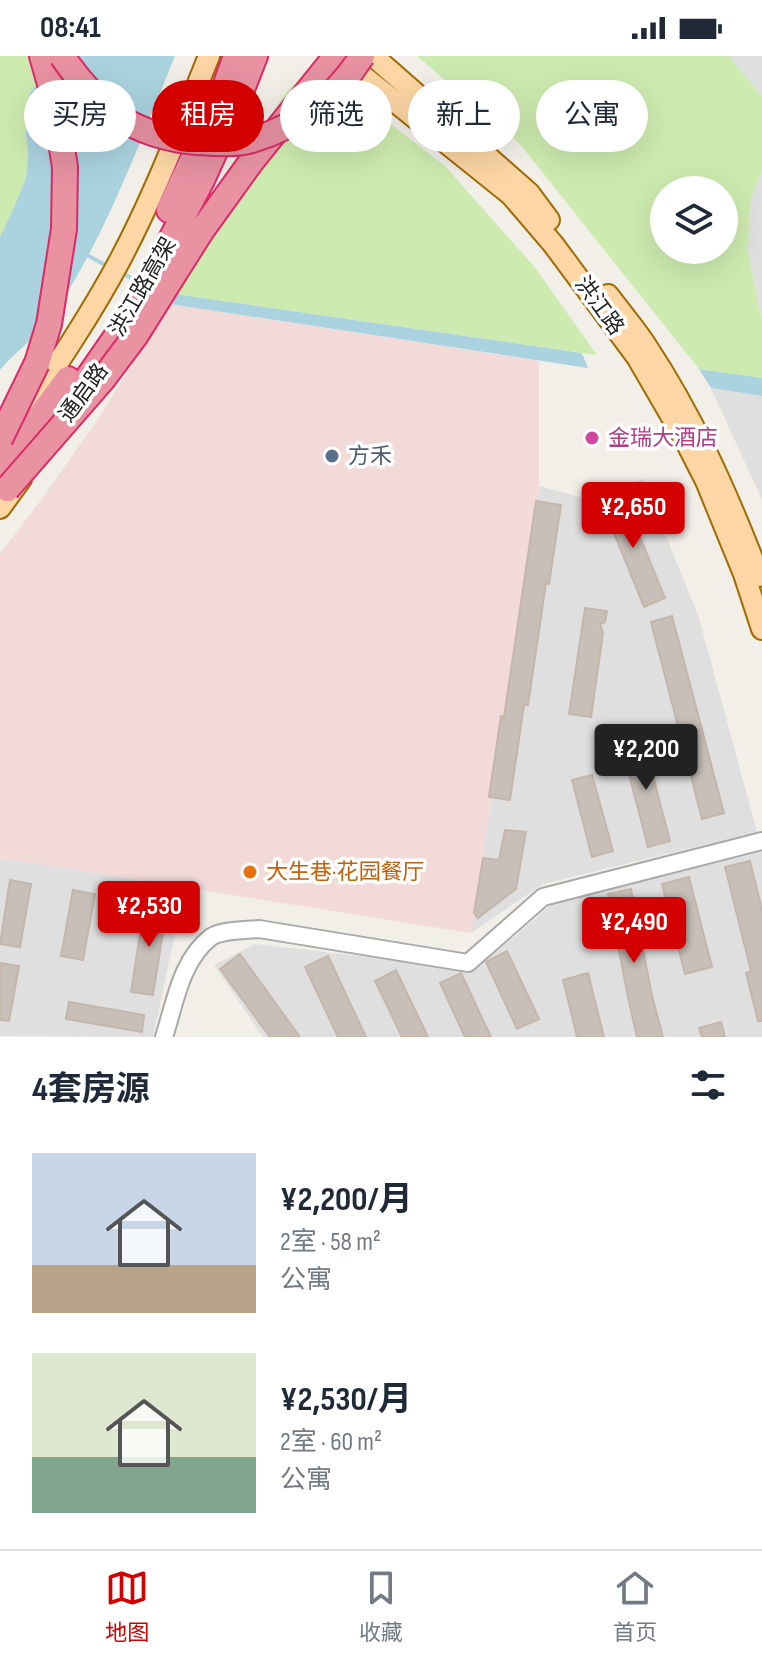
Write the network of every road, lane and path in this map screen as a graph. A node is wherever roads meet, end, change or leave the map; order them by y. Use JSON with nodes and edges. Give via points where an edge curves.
{"nodes":[{"id":1,"x":42,"y":56,"type":"edge"},
{"id":2,"x":62,"y":56,"type":"edge"},
{"id":3,"x":209,"y":56,"type":"edge"},
{"id":4,"x":236,"y":56,"type":"edge"},
{"id":5,"x":255,"y":56,"type":"edge"},
{"id":6,"x":263,"y":56,"type":"edge"},
{"id":7,"x":336,"y":56,"type":"edge"},
{"id":8,"x":362,"y":56,"type":"edge"},
{"id":9,"x":373,"y":56,"type":"edge"},
{"id":10,"x":60,"y":360,"type":"junction"},
{"id":11,"x":0,"y":421,"type":"edge"},
{"id":12,"x":0,"y":439,"type":"edge"},
{"id":13,"x":0,"y":450,"type":"edge"},
{"id":14,"x":2,"y":492,"type":"edge"},
{"id":15,"x":762,"y":583,"type":"edge"},
{"id":16,"x":762,"y":629,"type":"edge"},
{"id":17,"x":762,"y":841,"type":"edge"},
{"id":18,"x":164,"y":1037,"type":"edge"}],
"edges":[{"from":1,"to":12,"type":"highway","bridge":true,"via":[[65,167],[64,229],[49,324],[37,363]]},
{"from":2,"to":8,"type":"highway","bridge":true,"via":[[90,92],[142,129],[171,138],[225,143],[251,140],[295,123],[325,101]]},
{"from":3,"to":10,"type":"main road","name":"通启路","via":[[153,193]]},
{"from":4,"to":14,"type":"highway","name":"洪江路高架","via":[[145,255]]},
{"from":5,"to":14,"type":"highway","name":"洪江路高架","bridge":true,"via":[[202,180],[120,331]]},
{"from":6,"to":14,"type":"main road","name":"通启路","via":[[171,261],[110,357]]},
{"from":7,"to":14,"type":"highway","bridge":true,"via":[[231,189],[103,379]]},
{"from":7,"to":16,"type":"main road","name":"洪江路","via":[[511,195],[562,256],[637,357],[684,438],[706,481]]},
{"from":9,"to":15,"type":"main road","name":"洪江路","via":[[529,193],[645,343],[695,428]]},
{"from":10,"to":11,"type":"main road"},
{"from":10,"to":13,"type":"main road","name":"通启路"},
{"from":17,"to":18,"type":"street","via":[[543,897],[468,963],[259,929],[212,936],[187,963]]}]}
